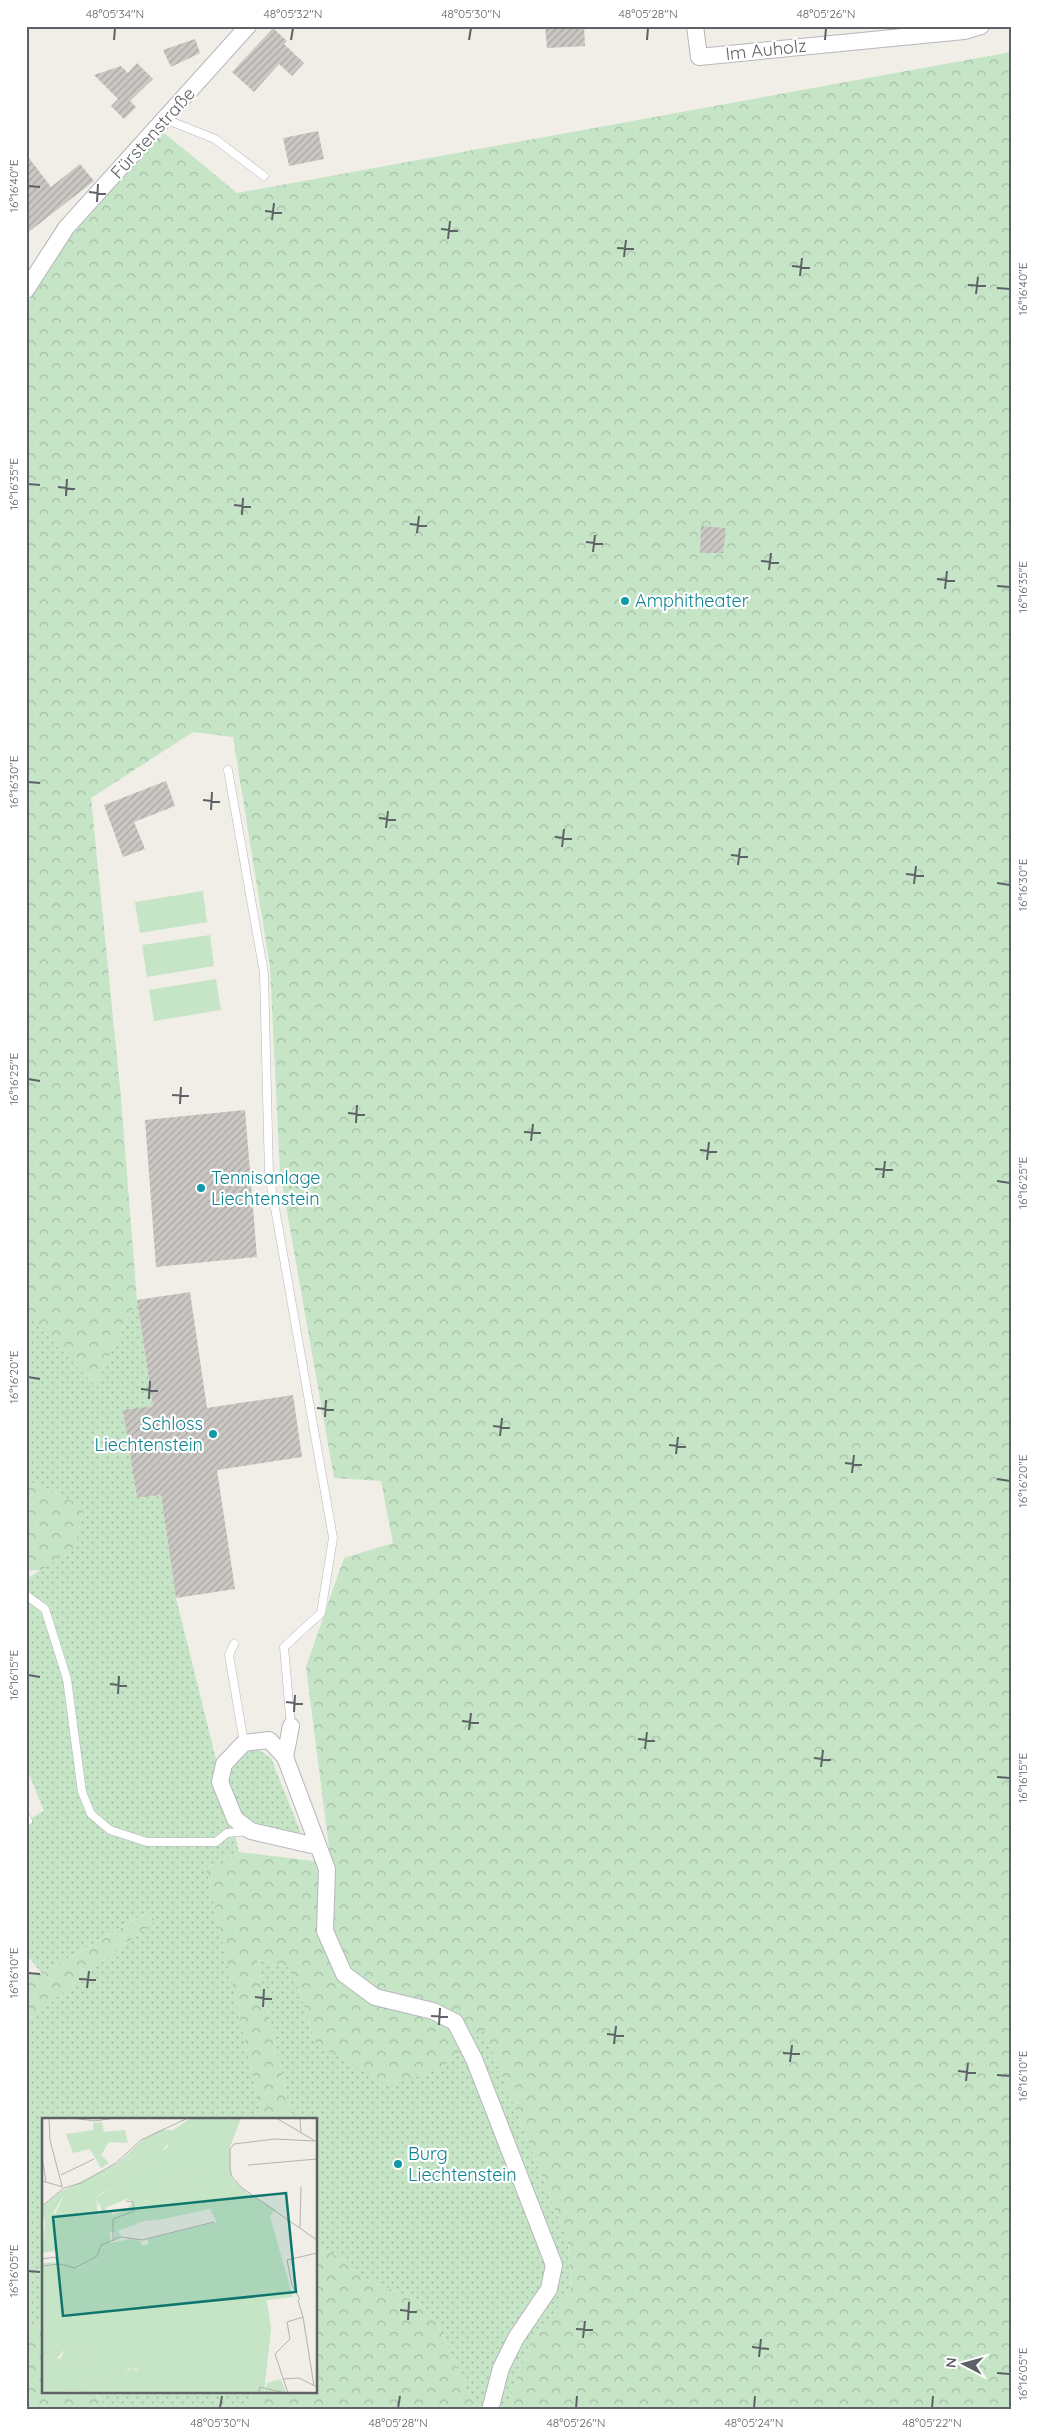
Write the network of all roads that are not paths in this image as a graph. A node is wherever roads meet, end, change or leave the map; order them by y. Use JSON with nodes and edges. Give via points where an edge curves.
{"nodes":[{"id":1,"x":248,"y":26,"type":"edge"},
{"id":2,"x":696,"y":26,"type":"edge"},
{"id":3,"x":982,"y":26,"type":"edge"},
{"id":4,"x":165,"y":119,"type":"junction"},
{"id":5,"x":264,"y":176,"type":"dead end"},
{"id":6,"x":26,"y":290,"type":"edge"},
{"id":7,"x":228,"y":770,"type":"dead end"},
{"id":8,"x":26,"y":1594,"type":"edge"},
{"id":9,"x":234,"y":1644,"type":"dead end"},
{"id":10,"x":291,"y":1726,"type":"joint"},
{"id":11,"x":244,"y":1743,"type":"junction"},
{"id":12,"x":285,"y":1757,"type":"junction"},
{"id":13,"x":250,"y":1831,"type":"junction"},
{"id":14,"x":316,"y":1846,"type":"junction"},
{"id":15,"x":490,"y":2410,"type":"edge"}],
"edges":[{"from":1,"to":4,"type":"street","name":"Fürstenstraße"},
{"from":2,"to":3,"type":"street","name":"Im Auholz","via":[[699,57],[964,31]]},
{"from":4,"to":5,"type":"lane","via":[[215,139]]},
{"from":4,"to":6,"type":"street","name":"Fürstenstraße","via":[[66,228]]},
{"from":7,"to":10,"type":"lane","via":[[264,973],[269,1174],[333,1538],[321,1613],[284,1646]]},
{"from":8,"to":13,"type":"lane","via":[[45,1608],[67,1679],[82,1792],[91,1814],[110,1830],[147,1842],[216,1842],[227,1833]]},
{"from":9,"to":11,"type":"lane","via":[[229,1655]]},
{"from":10,"to":12,"type":"street"},
{"from":11,"to":12,"type":"street","via":[[269,1740]]},
{"from":11,"to":13,"type":"street","via":[[224,1764],[220,1782],[236,1819]]},
{"from":12,"to":14,"type":"street"},
{"from":13,"to":14,"type":"street"},
{"from":14,"to":15,"type":"street","via":[[327,1869],[326,1931],[344,1974],[375,1997],[433,2011],[455,2022],[474,2059],[554,2265],[549,2289],[516,2338],[501,2368]]}]}
